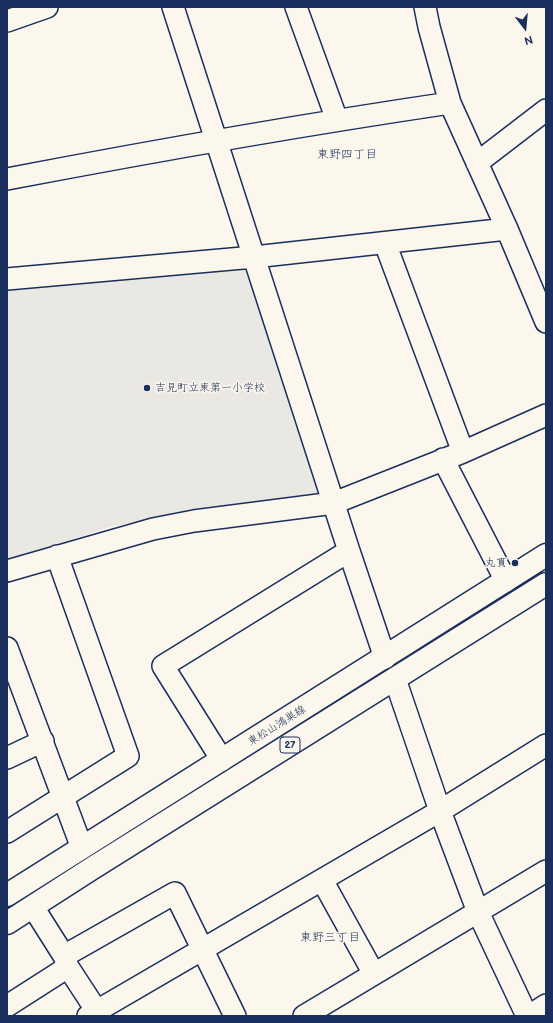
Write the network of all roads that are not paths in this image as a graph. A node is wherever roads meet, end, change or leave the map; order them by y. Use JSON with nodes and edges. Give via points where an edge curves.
{"nodes":[{"id":1,"x":47,"y":7,"type":"edge"},
{"id":2,"x":173,"y":7,"type":"edge"},
{"id":3,"x":296,"y":7,"type":"edge"},
{"id":4,"x":425,"y":7,"type":"edge"},
{"id":5,"x":12,"y":15,"type":"edge"},
{"id":6,"x":450,"y":103,"type":"junction"},
{"id":7,"x":546,"y":110,"type":"edge"},
{"id":8,"x":337,"y":120,"type":"junction"},
{"id":9,"x":217,"y":140,"type":"junction"},
{"id":10,"x":477,"y":163,"type":"junction"},
{"id":11,"x":7,"y":179,"type":"edge"},
{"id":12,"x":507,"y":229,"type":"junction"},
{"id":13,"x":385,"y":243,"type":"junction"},
{"id":14,"x":254,"y":257,"type":"junction"},
{"id":15,"x":7,"y":279,"type":"edge"},
{"id":16,"x":546,"y":322,"type":"edge"},
{"id":17,"x":546,"y":415,"type":"edge"},
{"id":18,"x":463,"y":452,"type":"junction"},
{"id":19,"x":443,"y":459,"type":"junction"},
{"id":20,"x":334,"y":503,"type":"junction"},
{"id":21,"x":349,"y":551,"type":"junction"},
{"id":22,"x":546,"y":555,"type":"edge"},
{"id":23,"x":57,"y":556,"type":"junction"},
{"id":24,"x":7,"y":571,"type":"edge"},
{"id":25,"x":506,"y":581,"type":"junction"},
{"id":26,"x":546,"y":584,"type":"edge"},
{"id":27,"x":7,"y":648,"type":"edge"},
{"id":28,"x":385,"y":658,"type":"junction"},
{"id":29,"x":395,"y":679,"type":"junction"},
{"id":30,"x":43,"y":741,"type":"junction"},
{"id":31,"x":546,"y":745,"type":"edge"},
{"id":32,"x":7,"y":758,"type":"edge"},
{"id":33,"x":222,"y":760,"type":"junction"},
{"id":34,"x":64,"y":796,"type":"junction"},
{"id":35,"x":440,"y":811,"type":"junction"},
{"id":36,"x":7,"y":832,"type":"edge"},
{"id":37,"x":82,"y":848,"type":"junction"},
{"id":38,"x":546,"y":871,"type":"edge"},
{"id":39,"x":322,"y":880,"type":"junction"},
{"id":40,"x":7,"y":895,"type":"edge"},
{"id":41,"x":34,"y":907,"type":"junction"},
{"id":42,"x":478,"y":912,"type":"junction"},
{"id":43,"x":7,"y":923,"type":"edge"},
{"id":44,"x":203,"y":949,"type":"junction"},
{"id":45,"x":66,"y":961,"type":"junction"},
{"id":46,"x":374,"y":974,"type":"junction"},
{"id":47,"x":546,"y":1005,"type":"edge"},
{"id":48,"x":7,"y":1006,"type":"edge"},
{"id":49,"x":95,"y":1014,"type":"edge"},
{"id":50,"x":235,"y":1016,"type":"edge"},
{"id":51,"x":304,"y":1016,"type":"edge"},
{"id":52,"x":528,"y":1016,"type":"edge"}],
"edges":[{"from":1,"to":5,"type":"street"},
{"from":2,"to":9,"type":"street"},
{"from":3,"to":8,"type":"street"},
{"from":4,"to":6,"type":"street"},
{"from":6,"to":8,"type":"street"},
{"from":6,"to":10,"type":"street"},
{"from":7,"to":10,"type":"street"},
{"from":8,"to":9,"type":"street"},
{"from":9,"to":11,"type":"street"},
{"from":9,"to":14,"type":"street"},
{"from":10,"to":12,"type":"street"},
{"from":12,"to":13,"type":"street"},
{"from":12,"to":16,"type":"street"},
{"from":13,"to":14,"type":"street"},
{"from":13,"to":18,"type":"street"},
{"from":14,"to":15,"type":"street"},
{"from":14,"to":20,"type":"street"},
{"from":17,"to":18,"type":"street"},
{"from":18,"to":19,"type":"street"},
{"from":19,"to":20,"type":"street"},
{"from":19,"to":25,"type":"street"},
{"from":20,"to":21,"type":"street"},
{"from":20,"to":23,"type":"street","via":[[194,521]]},
{"from":21,"to":28,"type":"street"},
{"from":21,"to":33,"type":"street","via":[[163,666]]},
{"from":22,"to":25,"type":"main road","name":"東松山鴻巣線","number":"27"},
{"from":23,"to":24,"type":"street"},
{"from":23,"to":34,"type":"street","via":[[128,756]]},
{"from":25,"to":28,"type":"main road","name":"東松山鴻巣線","number":"27"},
{"from":26,"to":29,"type":"main road","name":"東松山鴻巣線","number":"27"},
{"from":27,"to":30,"type":"street"},
{"from":28,"to":33,"type":"main road","name":"東松山鴻巣線","number":"27"},
{"from":29,"to":35,"type":"street"},
{"from":29,"to":41,"type":"main road","name":"東松山鴻巣線","number":"27"},
{"from":30,"to":32,"type":"street"},
{"from":30,"to":34,"type":"street"},
{"from":31,"to":35,"type":"street"},
{"from":33,"to":37,"type":"main road","name":"東松山鴻巣線","number":"27"},
{"from":34,"to":36,"type":"street"},
{"from":34,"to":37,"type":"street"},
{"from":35,"to":39,"type":"street"},
{"from":35,"to":42,"type":"street"},
{"from":37,"to":40,"type":"main road","name":"東松山鴻巣線","number":"27"},
{"from":38,"to":42,"type":"street"},
{"from":39,"to":44,"type":"street"},
{"from":39,"to":46,"type":"street"},
{"from":41,"to":43,"type":"main road","name":"東松山鴻巣線","number":"27"},
{"from":41,"to":45,"type":"street"},
{"from":42,"to":46,"type":"street"},
{"from":42,"to":52,"type":"street"},
{"from":44,"to":45,"type":"street","via":[[175,893]]},
{"from":44,"to":49,"type":"street"},
{"from":44,"to":50,"type":"street"},
{"from":45,"to":48,"type":"street"},
{"from":45,"to":49,"type":"street"},
{"from":46,"to":51,"type":"street"},
{"from":47,"to":52,"type":"street"}]}
